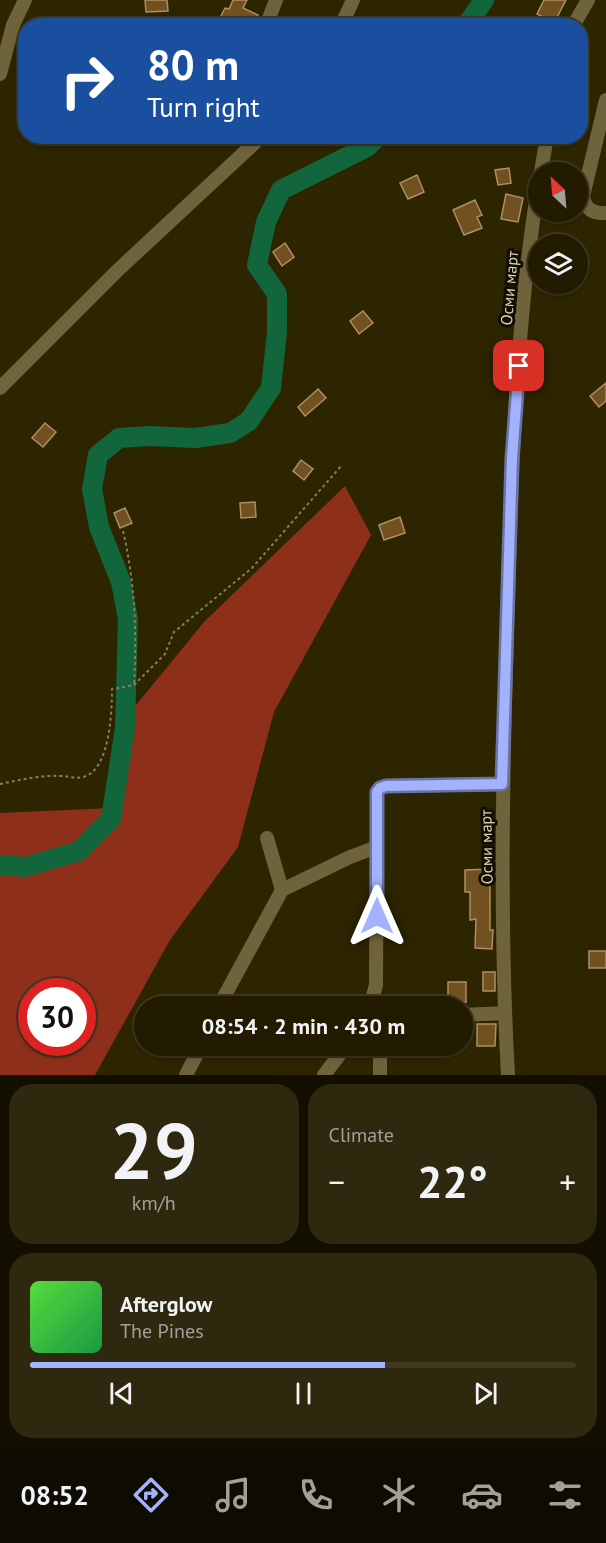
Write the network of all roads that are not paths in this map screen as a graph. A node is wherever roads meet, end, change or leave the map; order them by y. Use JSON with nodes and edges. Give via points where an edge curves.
{"nodes":[{"id":1,"x":25,"y":0,"type":"edge"},
{"id":2,"x":276,"y":0,"type":"edge"},
{"id":3,"x":353,"y":0,"type":"edge"},
{"id":4,"x":588,"y":0,"type":"edge"},
{"id":5,"x":269,"y":18,"type":"edge"},
{"id":6,"x":345,"y":18,"type":"edge"},
{"id":7,"x":578,"y":18,"type":"edge"},
{"id":8,"x":0,"y":74,"type":"edge"},
{"id":9,"x":606,"y":100,"type":"edge"},
{"id":10,"x":253,"y":144,"type":"edge"},
{"id":11,"x":546,"y":144,"type":"edge"},
{"id":12,"x":543,"y":162,"type":"edge"},
{"id":13,"x":606,"y":213,"type":"edge"},
{"id":14,"x":533,"y":222,"type":"edge"},
{"id":15,"x":0,"y":388,"type":"edge"},
{"id":16,"x":502,"y":784,"type":"junction"},
{"id":17,"x":267,"y":838,"type":"dead end"},
{"id":18,"x":377,"y":846,"type":"junction"},
{"id":19,"x":282,"y":890,"type":"junction"},
{"id":20,"x":224,"y":996,"type":"edge"},
{"id":21,"x":373,"y":996,"type":"edge"},
{"id":22,"x":505,"y":1013,"type":"junction"},
{"id":23,"x":473,"y":1014,"type":"edge"},
{"id":24,"x":196,"y":1056,"type":"edge"},
{"id":25,"x":338,"y":1056,"type":"edge"},
{"id":26,"x":380,"y":1056,"type":"edge"},
{"id":27,"x":186,"y":1075,"type":"edge"},
{"id":28,"x":324,"y":1075,"type":"edge"},
{"id":29,"x":380,"y":1075,"type":"edge"},
{"id":30,"x":508,"y":1075,"type":"edge"}],
"edges":[{"from":1,"to":8,"type":"street","via":[[13,25]]},
{"from":2,"to":5,"type":"street"},
{"from":3,"to":6,"type":"street"},
{"from":4,"to":7,"type":"street"},
{"from":9,"to":13,"type":"street","via":[[583,196],[586,207]]},
{"from":10,"to":15,"type":"street","via":[[118,270]]},
{"from":11,"to":12,"type":"street"},
{"from":14,"to":16,"type":"street","name":"Осми март","via":[[512,458]]},
{"from":16,"to":18,"type":"street","via":[[380,788]]},
{"from":16,"to":22,"type":"street","name":"Осми март"},
{"from":17,"to":19,"type":"street"},
{"from":18,"to":19,"type":"street"},
{"from":18,"to":21,"type":"street"},
{"from":19,"to":20,"type":"street"},
{"from":22,"to":23,"type":"street"},
{"from":22,"to":30,"type":"street","name":"Осми март"},
{"from":24,"to":27,"type":"street"},
{"from":25,"to":28,"type":"street"},
{"from":26,"to":29,"type":"street"}]}
